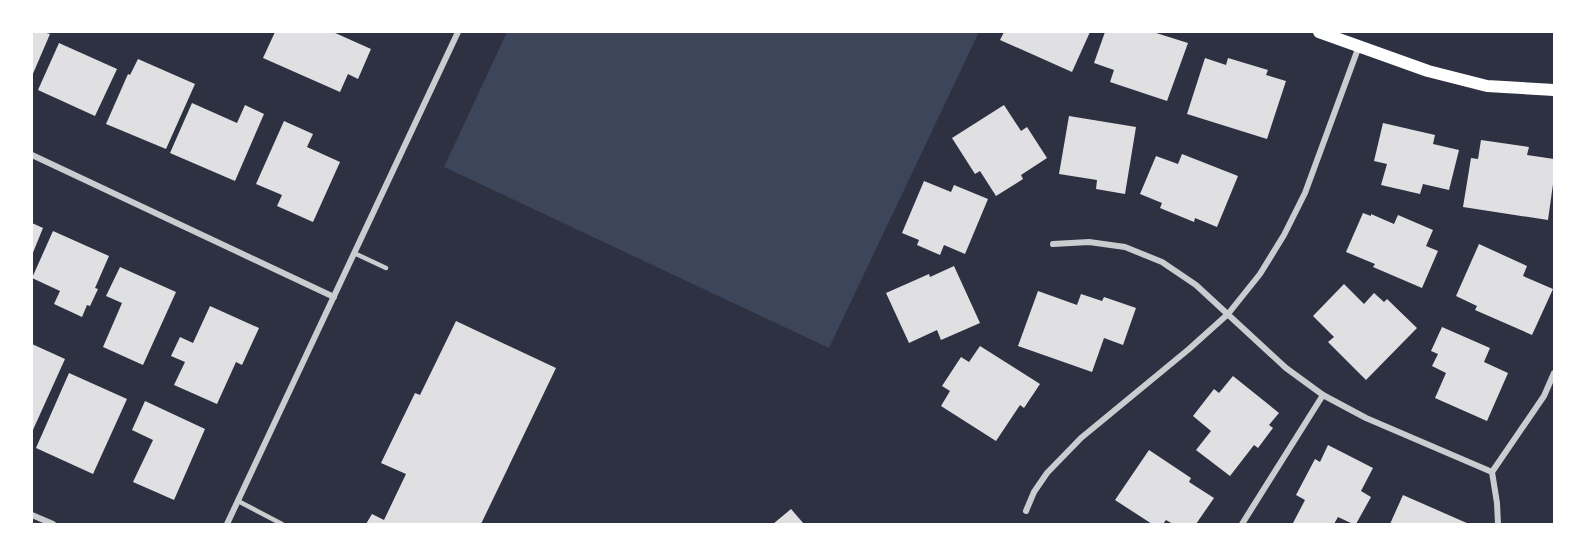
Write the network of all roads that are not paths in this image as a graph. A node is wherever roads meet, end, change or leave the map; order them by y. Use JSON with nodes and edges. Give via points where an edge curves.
{"nodes":[{"id":1,"x":458,"y":32,"type":"edge"},
{"id":2,"x":1319,"y":32,"type":"edge"},
{"id":3,"x":1359,"y":46,"type":"junction"},
{"id":4,"x":1554,"y":90,"type":"edge"},
{"id":5,"x":32,"y":154,"type":"edge"},
{"id":6,"x":1053,"y":244,"type":"dead end"},
{"id":7,"x":354,"y":253,"type":"junction"},
{"id":8,"x":386,"y":268,"type":"dead end"},
{"id":9,"x":334,"y":297,"type":"junction"},
{"id":10,"x":1228,"y":314,"type":"junction"},
{"id":11,"x":1554,"y":373,"type":"edge"},
{"id":12,"x":1323,"y":395,"type":"junction"},
{"id":13,"x":1492,"y":472,"type":"junction"},
{"id":14,"x":238,"y":501,"type":"junction"},
{"id":15,"x":1026,"y":511,"type":"dead end"},
{"id":16,"x":32,"y":514,"type":"edge"},
{"id":17,"x":53,"y":525,"type":"edge"},
{"id":18,"x":227,"y":525,"type":"edge"},
{"id":19,"x":282,"y":525,"type":"edge"},
{"id":20,"x":1242,"y":525,"type":"edge"},
{"id":21,"x":1498,"y":525,"type":"edge"}],
"edges":[{"from":1,"to":7,"type":"street"},
{"from":2,"to":3,"type":"main road"},
{"from":3,"to":4,"type":"main road","via":[[1428,71],[1487,86]]},
{"from":3,"to":10,"type":"street","via":[[1305,193],[1266,264]]},
{"from":5,"to":9,"type":"street"},
{"from":6,"to":10,"type":"street","via":[[1089,242],[1125,247],[1162,262]]},
{"from":7,"to":8,"type":"lane"},
{"from":7,"to":9,"type":"street"},
{"from":9,"to":14,"type":"street"},
{"from":10,"to":12,"type":"street","via":[[1286,368]]},
{"from":10,"to":15,"type":"street","via":[[1081,438],[1047,473]]},
{"from":11,"to":13,"type":"street","via":[[1544,396]]},
{"from":12,"to":13,"type":"street","via":[[1366,418]]},
{"from":12,"to":20,"type":"street"},
{"from":13,"to":21,"type":"street"},
{"from":14,"to":18,"type":"street"},
{"from":14,"to":19,"type":"lane"},
{"from":16,"to":17,"type":"street"}]}
